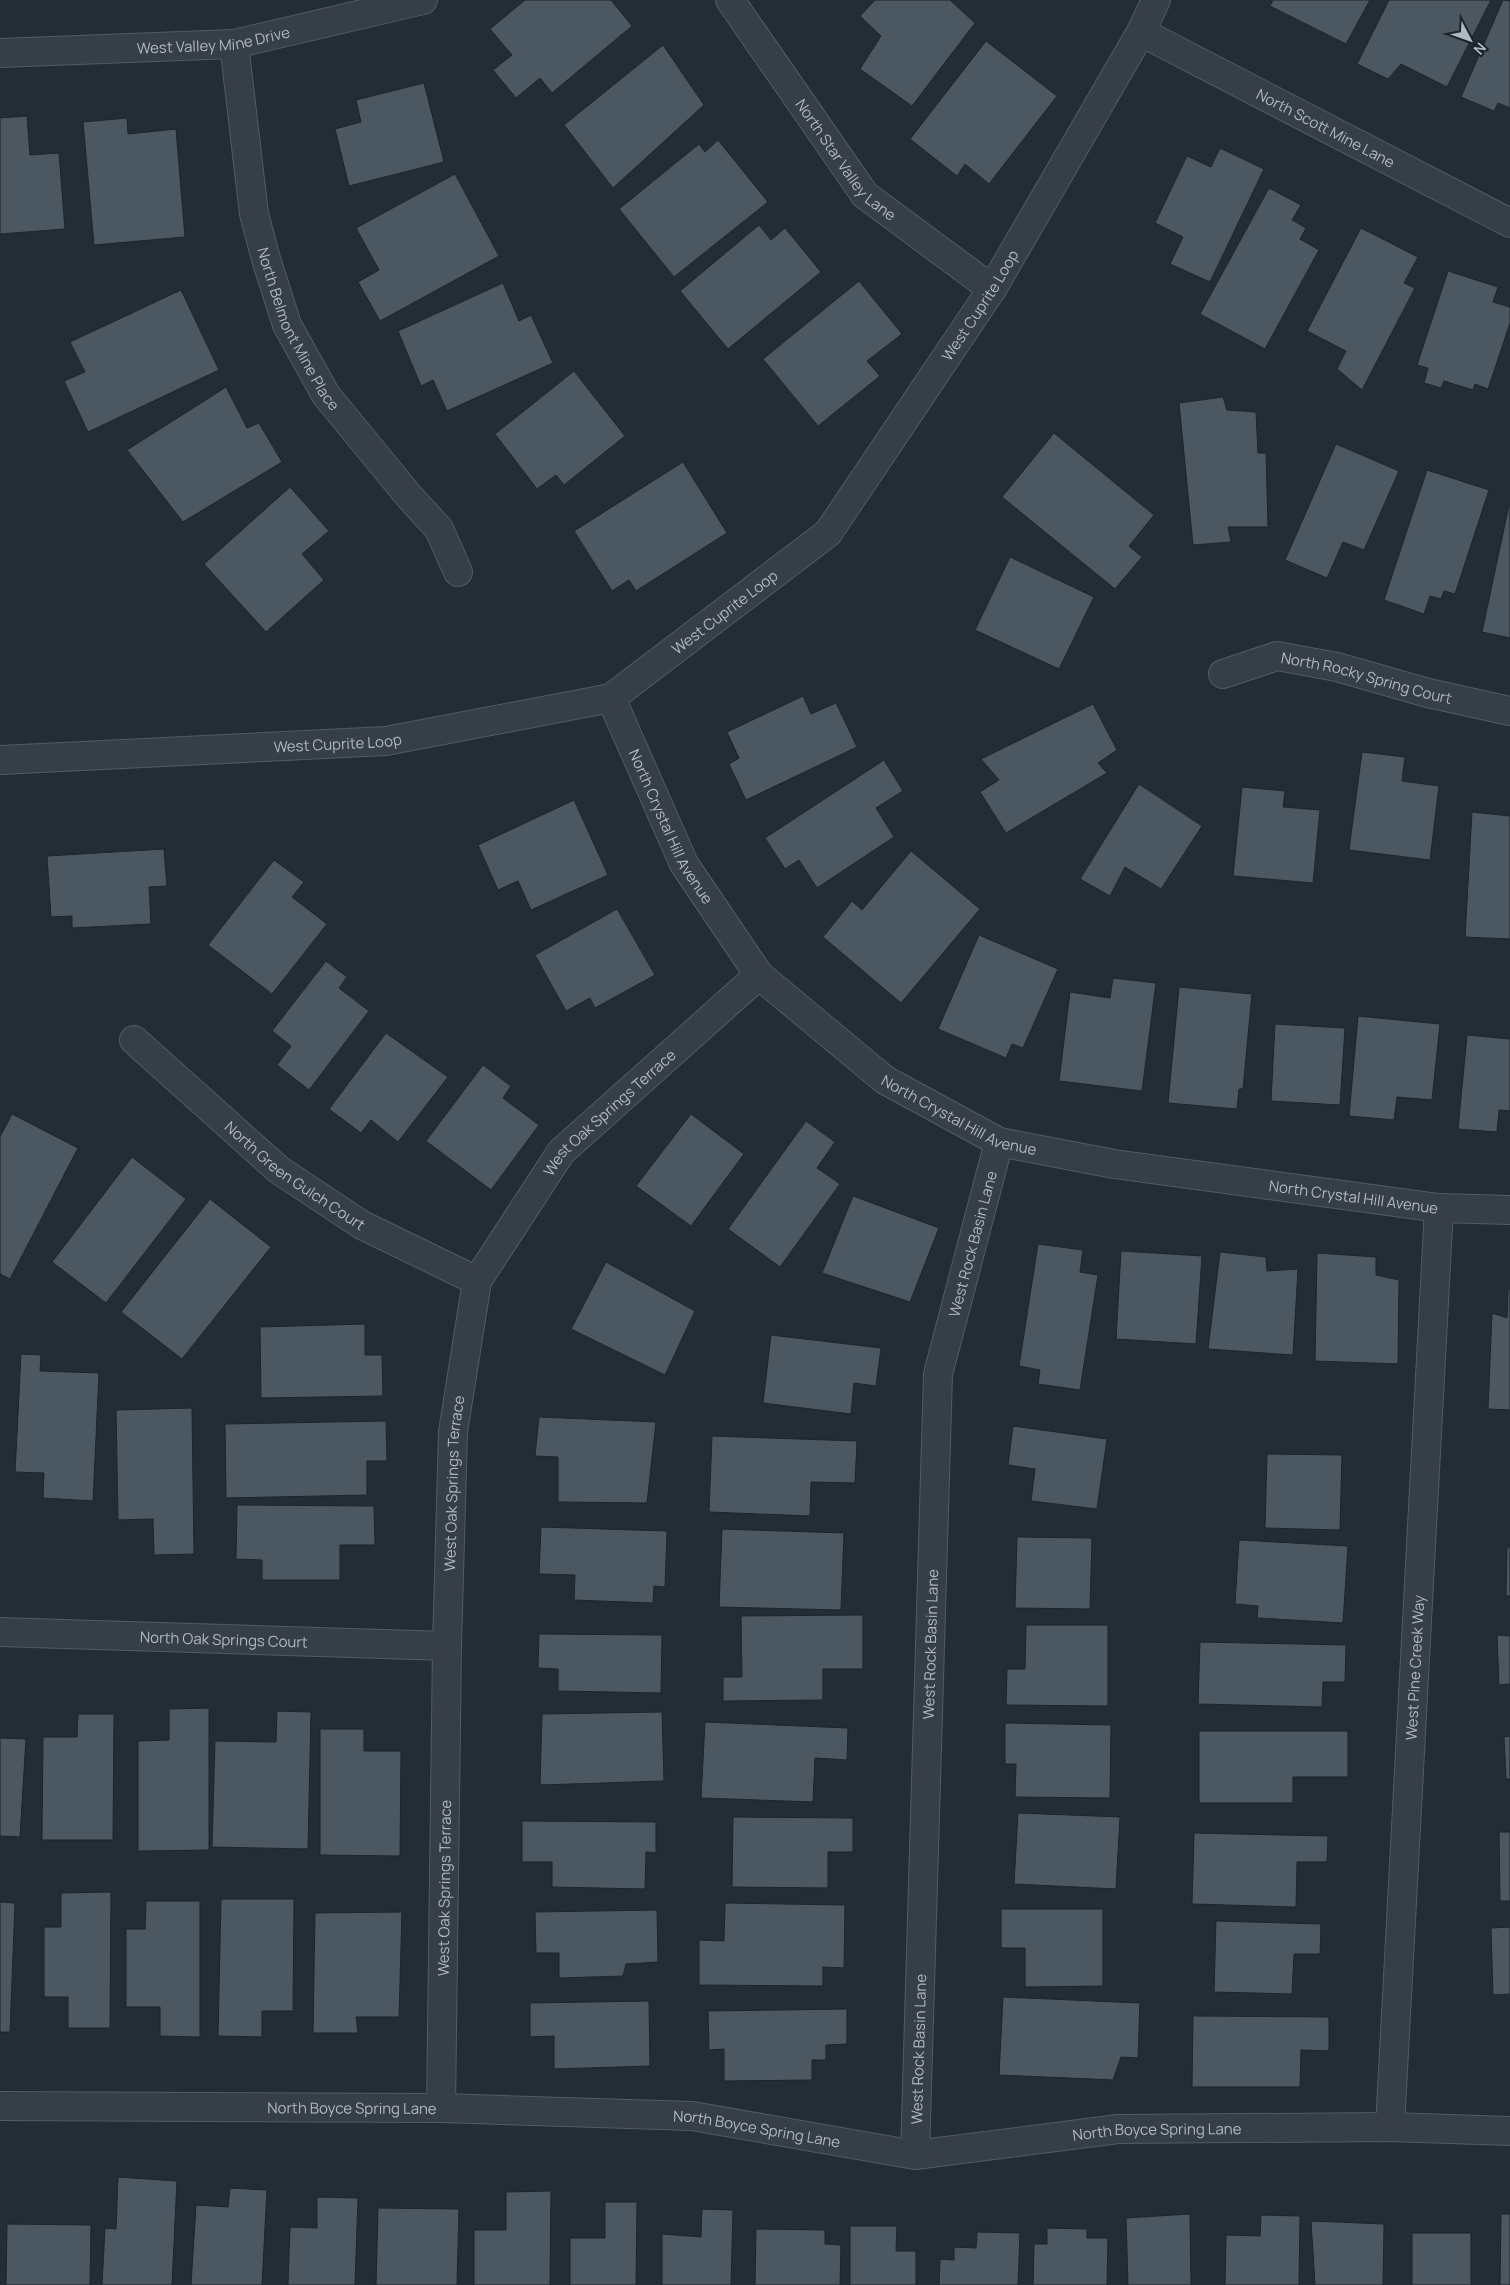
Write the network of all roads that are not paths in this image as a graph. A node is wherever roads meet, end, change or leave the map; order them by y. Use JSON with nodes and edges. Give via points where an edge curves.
{"nodes":[{"id":1,"x":422,"y":0,"type":"edge"},
{"id":2,"x":730,"y":0,"type":"edge"},
{"id":3,"x":1156,"y":0,"type":"edge"},
{"id":4,"x":1141,"y":32,"type":"junction"},
{"id":5,"x":234,"y":44,"type":"junction"},
{"id":6,"x":0,"y":53,"type":"edge"},
{"id":7,"x":1510,"y":223,"type":"edge"},
{"id":8,"x":992,"y":289,"type":"junction"},
{"id":9,"x":458,"y":572,"type":"dead end"},
{"id":10,"x":1224,"y":674,"type":"dead end"},
{"id":11,"x":611,"y":698,"type":"junction"},
{"id":12,"x":1510,"y":711,"type":"edge"},
{"id":13,"x":0,"y":760,"type":"edge"},
{"id":14,"x":759,"y":975,"type":"junction"},
{"id":15,"x":134,"y":1040,"type":"dead end"},
{"id":16,"x":999,"y":1142,"type":"junction"},
{"id":17,"x":1439,"y":1208,"type":"junction"},
{"id":18,"x":1510,"y":1210,"type":"edge"},
{"id":19,"x":477,"y":1281,"type":"junction"},
{"id":20,"x":0,"y":1632,"type":"edge"},
{"id":21,"x":446,"y":1646,"type":"junction"},
{"id":22,"x":0,"y":2106,"type":"edge"},
{"id":23,"x":441,"y":2108,"type":"junction"},
{"id":24,"x":1390,"y":2128,"type":"junction"},
{"id":25,"x":1510,"y":2131,"type":"edge"},
{"id":26,"x":915,"y":2155,"type":"junction"}],
"edges":[{"from":1,"to":5,"type":"street","name":"West Valley Mine Drive"},
{"from":2,"to":8,"type":"street","name":"North Star Valley Lane","via":[[865,195]]},
{"from":3,"to":4,"type":"street","name":"West Cuprite Loop"},
{"from":4,"to":7,"type":"street","name":"North Scott Mine Lane"},
{"from":4,"to":8,"type":"street","name":"West Cuprite Loop"},
{"from":5,"to":6,"type":"street","name":"West Valley Mine Drive"},
{"from":5,"to":9,"type":"street","name":"North Belmont Mine Place","via":[[254,214],[287,324],[326,395],[439,529]]},
{"from":8,"to":11,"type":"street","name":"West Cuprite Loop","via":[[828,533]]},
{"from":10,"to":12,"type":"street","name":"North Rocky Spring Court","via":[[1277,656],[1337,667],[1428,693]]},
{"from":11,"to":13,"type":"street","name":"West Cuprite Loop","via":[[386,741]]},
{"from":11,"to":14,"type":"street","name":"North Crystal Hill Avenue","via":[[684,864]]},
{"from":14,"to":16,"type":"street","name":"North Crystal Hill Avenue","via":[[885,1080]]},
{"from":14,"to":19,"type":"street","name":"West Oak Springs Terrace","via":[[561,1152]]},
{"from":15,"to":19,"type":"street","name":"North Green Gulch Court","via":[[279,1170],[362,1225]]},
{"from":16,"to":17,"type":"street","name":"North Crystal Hill Avenue","via":[[1114,1164]]},
{"from":16,"to":26,"type":"street","name":"West Rock Basin Lane","via":[[938,1374]]},
{"from":17,"to":18,"type":"street","name":"North Crystal Hill Avenue"},
{"from":17,"to":24,"type":"street","name":"West Pine Creek Way"},
{"from":19,"to":21,"type":"street","name":"West Oak Springs Terrace","via":[[453,1432]]},
{"from":20,"to":21,"type":"street","name":"North Oak Springs Court"},
{"from":21,"to":23,"type":"street","name":"West Oak Springs Terrace"},
{"from":22,"to":23,"type":"street","name":"North Boyce Spring Lane"},
{"from":23,"to":26,"type":"street","name":"North Boyce Spring Lane","via":[[692,2116]]},
{"from":24,"to":25,"type":"street","name":"North Boyce Spring Lane"},
{"from":24,"to":26,"type":"street","name":"North Boyce Spring Lane","via":[[1118,2129]]}]}
